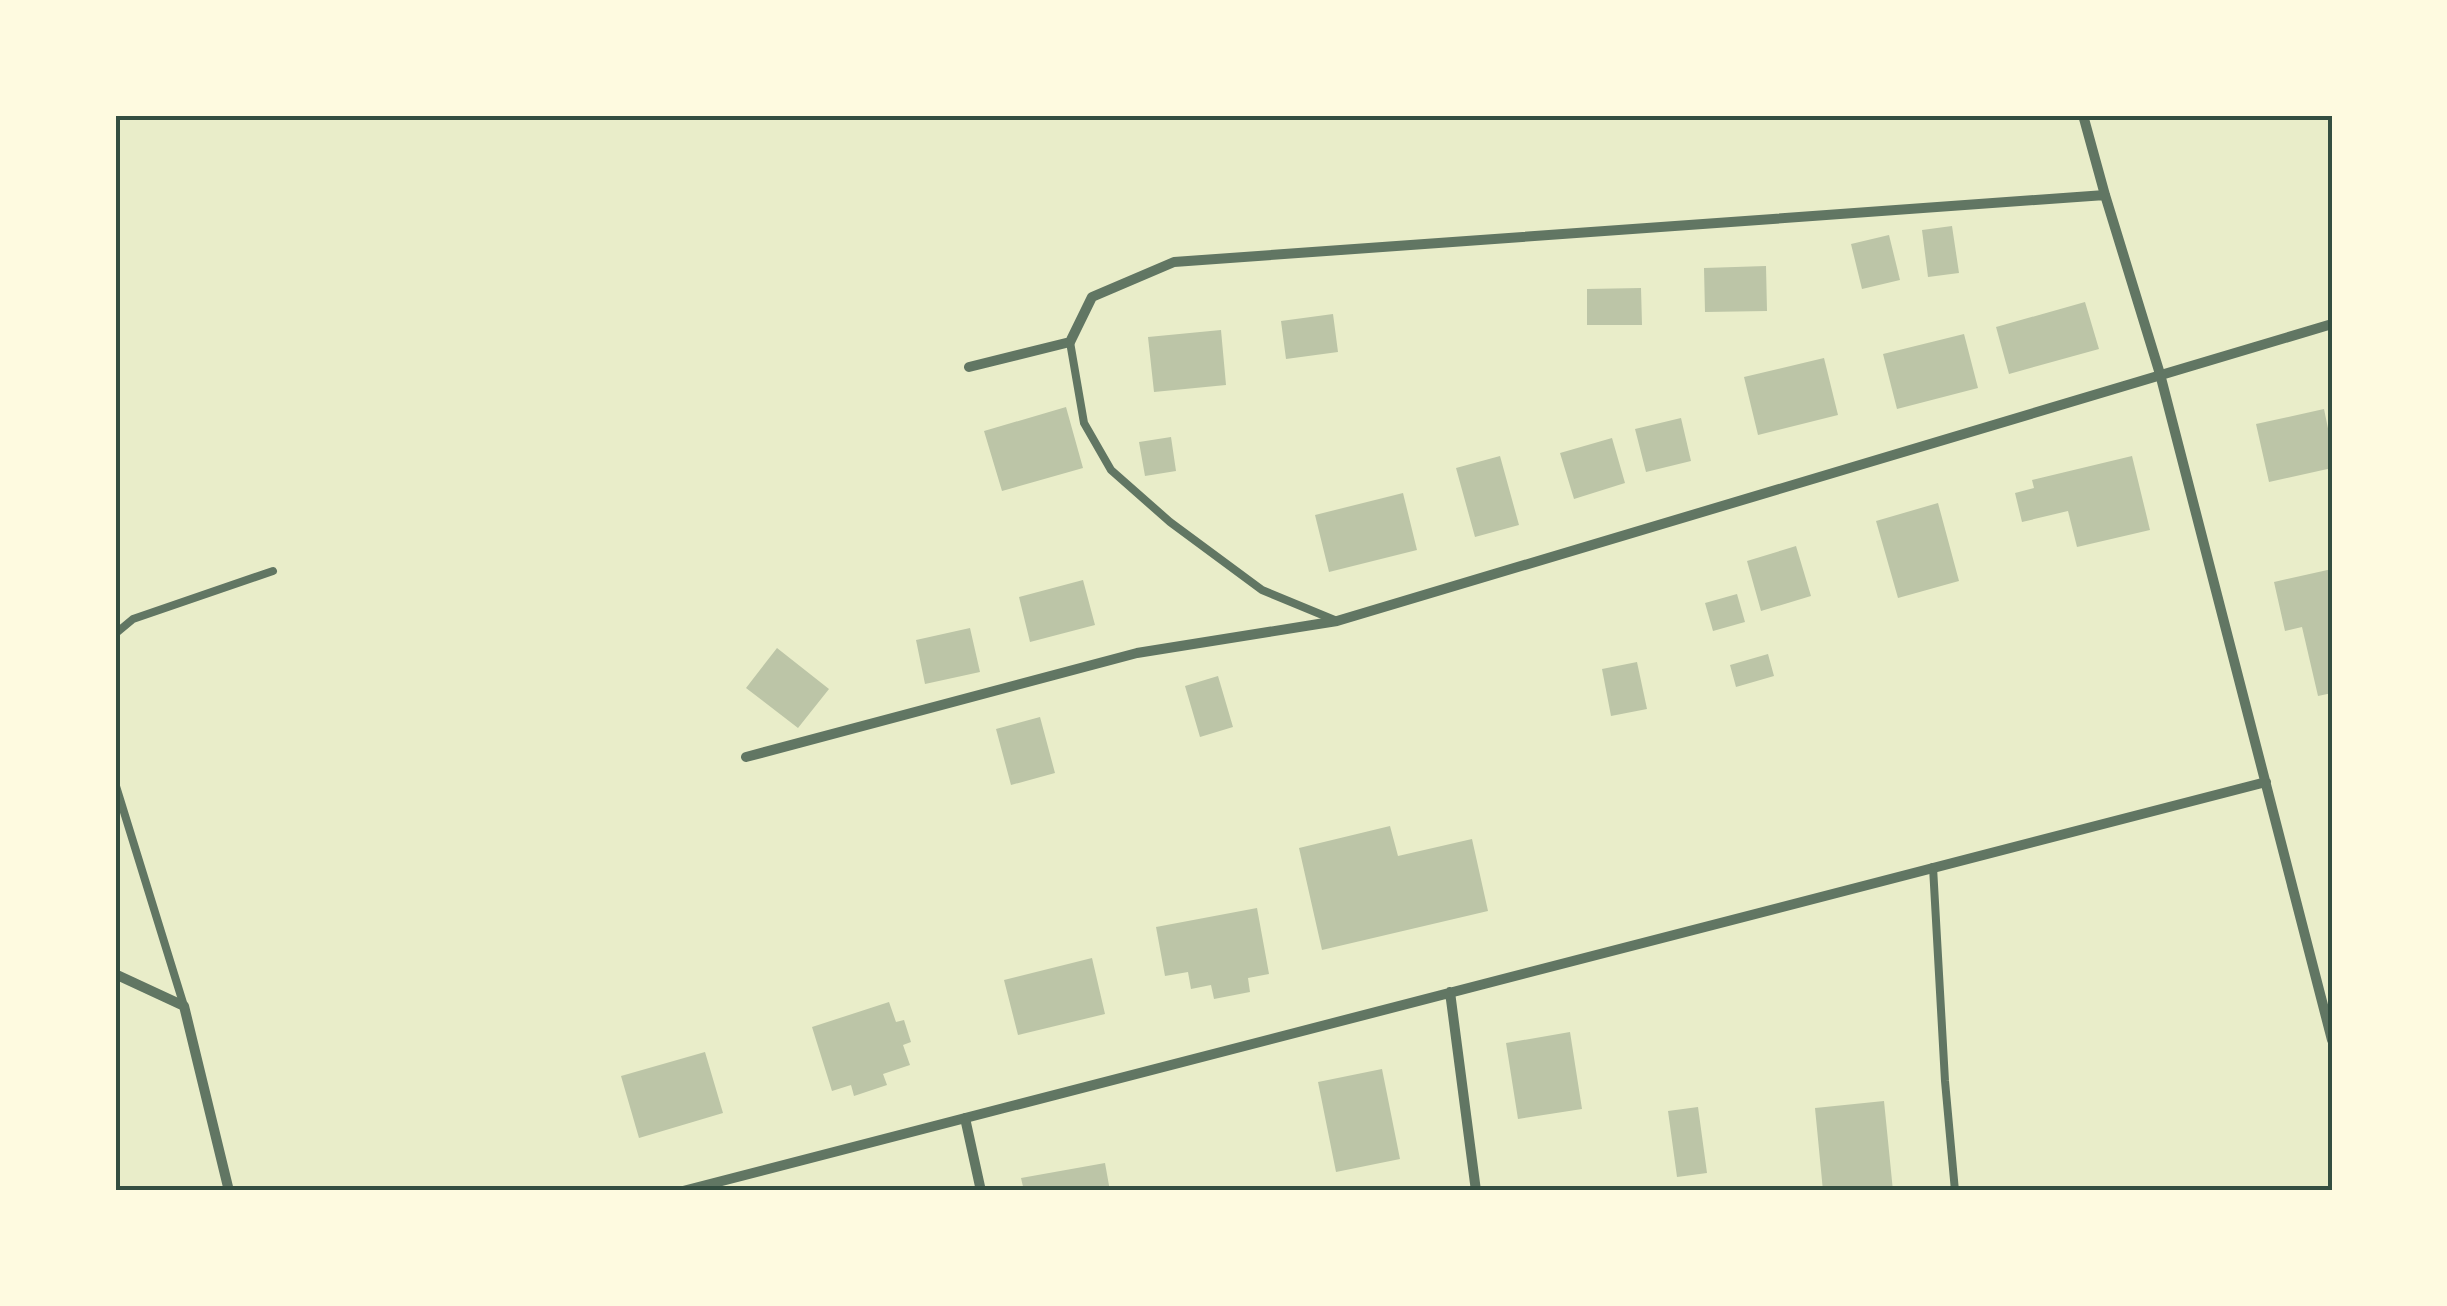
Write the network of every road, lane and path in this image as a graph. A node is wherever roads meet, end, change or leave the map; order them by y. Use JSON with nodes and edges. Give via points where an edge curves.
{"nodes":[{"id":1,"x":2084,"y":115,"type":"edge"},
{"id":2,"x":2105,"y":195,"type":"junction"},
{"id":3,"x":2332,"y":324,"type":"edge"},
{"id":4,"x":1070,"y":342,"type":"junction"},
{"id":5,"x":969,"y":367,"type":"dead end"},
{"id":6,"x":2160,"y":374,"type":"junction"},
{"id":7,"x":273,"y":571,"type":"dead end"},
{"id":8,"x":1337,"y":621,"type":"junction"},
{"id":9,"x":115,"y":634,"type":"edge"},
{"id":10,"x":746,"y":756,"type":"dead end"},
{"id":11,"x":2266,"y":782,"type":"junction"},
{"id":12,"x":115,"y":783,"type":"edge"},
{"id":13,"x":1933,"y":867,"type":"junction"},
{"id":14,"x":115,"y":974,"type":"edge"},
{"id":15,"x":1450,"y":992,"type":"junction"},
{"id":16,"x":184,"y":1006,"type":"junction"},
{"id":17,"x":2332,"y":1040,"type":"edge"},
{"id":18,"x":965,"y":1118,"type":"junction"},
{"id":19,"x":229,"y":1191,"type":"edge"},
{"id":20,"x":682,"y":1191,"type":"edge"},
{"id":21,"x":981,"y":1191,"type":"edge"},
{"id":22,"x":1476,"y":1191,"type":"edge"},
{"id":23,"x":1955,"y":1191,"type":"edge"}],
"edges":[{"from":1,"to":2,"type":"street"},
{"from":2,"to":4,"type":"street","via":[[1174,262],[1092,297]]},
{"from":2,"to":6,"type":"street"},
{"from":3,"to":6,"type":"street"},
{"from":4,"to":5,"type":"street"},
{"from":4,"to":8,"type":"lane","via":[[1084,423],[1110,470],[1262,590]]},
{"from":6,"to":8,"type":"street"},
{"from":6,"to":11,"type":"street"},
{"from":7,"to":9,"type":"lane","via":[[134,619]]},
{"from":8,"to":10,"type":"street","via":[[1138,654]]},
{"from":11,"to":13,"type":"street"},
{"from":11,"to":17,"type":"street"},
{"from":12,"to":16,"type":"lane"},
{"from":13,"to":15,"type":"street"},
{"from":13,"to":23,"type":"lane"},
{"from":14,"to":16,"type":"street"},
{"from":15,"to":18,"type":"street"},
{"from":15,"to":22,"type":"street"},
{"from":16,"to":19,"type":"street"},
{"from":18,"to":20,"type":"street"},
{"from":18,"to":21,"type":"street"}]}
